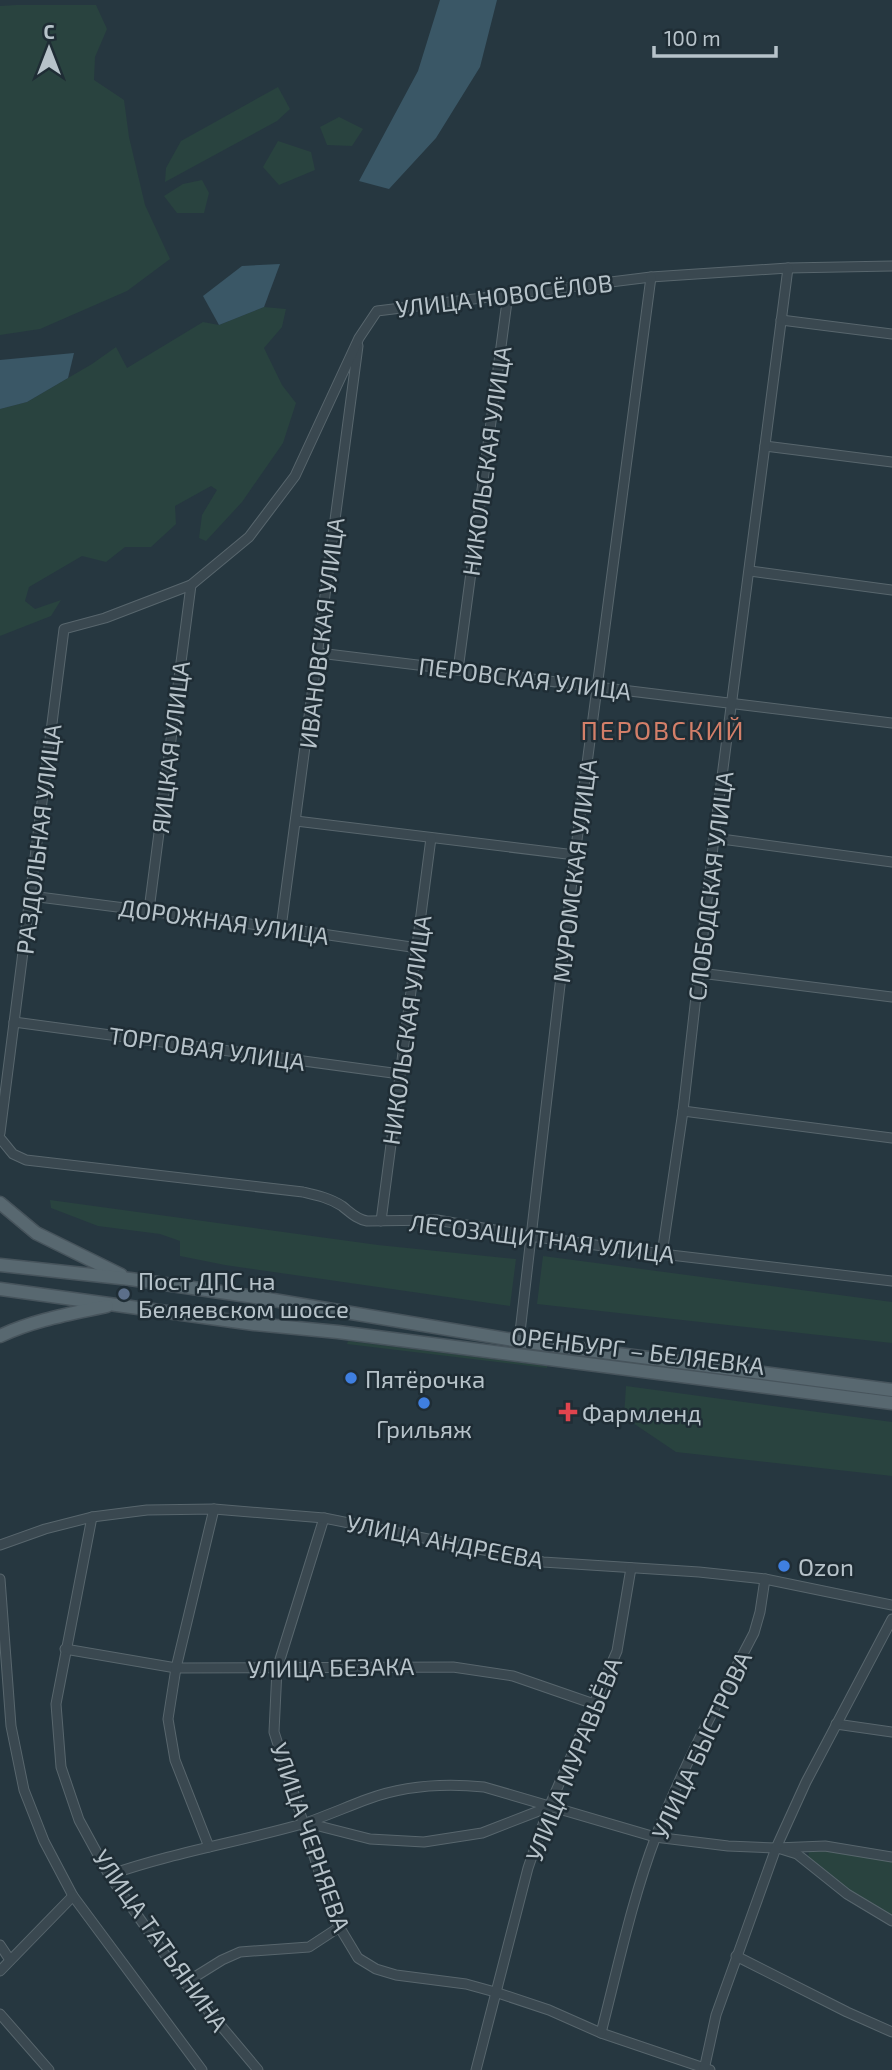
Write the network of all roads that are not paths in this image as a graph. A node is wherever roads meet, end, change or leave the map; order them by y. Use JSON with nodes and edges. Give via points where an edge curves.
{"nodes":[{"id":1,"x":892,"y":266,"type":"edge"},
{"id":2,"x":788,"y":268,"type":"junction"},
{"id":3,"x":651,"y":277,"type":"junction"},
{"id":4,"x":508,"y":294,"type":"junction"},
{"id":5,"x":781,"y":320,"type":"junction"},
{"id":6,"x":892,"y":334,"type":"edge"},
{"id":7,"x":359,"y":338,"type":"junction"},
{"id":8,"x":765,"y":446,"type":"junction"},
{"id":9,"x":892,"y":462,"type":"edge"},
{"id":10,"x":750,"y":572,"type":"junction"},
{"id":11,"x":191,"y":584,"type":"junction"},
{"id":12,"x":892,"y":590,"type":"edge"},
{"id":13,"x":64,"y":629,"type":"joint"},
{"id":14,"x":319,"y":653,"type":"junction"},
{"id":15,"x":458,"y":670,"type":"junction"},
{"id":16,"x":597,"y":686,"type":"junction"},
{"id":17,"x":732,"y":702,"type":"junction"},
{"id":18,"x":892,"y":723,"type":"edge"},
{"id":19,"x":296,"y":821,"type":"junction"},
{"id":20,"x":431,"y":838,"type":"junction"},
{"id":21,"x":714,"y":838,"type":"junction"},
{"id":22,"x":575,"y":855,"type":"junction"},
{"id":23,"x":892,"y":862,"type":"edge"},
{"id":24,"x":31,"y":896,"type":"junction"},
{"id":25,"x":149,"y":910,"type":"junction"},
{"id":26,"x":281,"y":928,"type":"junction"},
{"id":27,"x":418,"y":948,"type":"junction"},
{"id":28,"x":700,"y":973,"type":"junction"},
{"id":29,"x":892,"y":997,"type":"edge"},
{"id":30,"x":14,"y":1022,"type":"junction"},
{"id":31,"x":400,"y":1074,"type":"junction"},
{"id":32,"x":683,"y":1111,"type":"junction"},
{"id":33,"x":0,"y":1135,"type":"edge"},
{"id":34,"x":892,"y":1138,"type":"edge"},
{"id":35,"x":0,"y":1203,"type":"edge"},
{"id":36,"x":381,"y":1222,"type":"junction"},
{"id":37,"x":529,"y":1236,"type":"junction"},
{"id":38,"x":663,"y":1254,"type":"junction"},
{"id":39,"x":0,"y":1265,"type":"edge"},
{"id":40,"x":130,"y":1279,"type":"junction"},
{"id":41,"x":892,"y":1281,"type":"edge"},
{"id":42,"x":0,"y":1289,"type":"edge"},
{"id":43,"x":118,"y":1304,"type":"junction"},
{"id":44,"x":0,"y":1336,"type":"edge"},
{"id":45,"x":519,"y":1341,"type":"junction"},
{"id":46,"x":892,"y":1390,"type":"edge"},
{"id":47,"x":892,"y":1404,"type":"edge"},
{"id":48,"x":214,"y":1509,"type":"junction"},
{"id":49,"x":92,"y":1517,"type":"junction"},
{"id":50,"x":324,"y":1518,"type":"junction"},
{"id":51,"x":0,"y":1545,"type":"edge"},
{"id":52,"x":631,"y":1568,"type":"junction"},
{"id":53,"x":0,"y":1579,"type":"edge"},
{"id":54,"x":765,"y":1579,"type":"junction"},
{"id":55,"x":892,"y":1605,"type":"edge"},
{"id":56,"x":892,"y":1619,"type":"edge"},
{"id":57,"x":65,"y":1649,"type":"junction"},
{"id":58,"x":176,"y":1668,"type":"junction"},
{"id":59,"x":277,"y":1669,"type":"junction"},
{"id":60,"x":594,"y":1704,"type":"junction"},
{"id":61,"x":836,"y":1724,"type":"junction"},
{"id":62,"x":892,"y":1732,"type":"edge"},
{"id":63,"x":549,"y":1807,"type":"junction"},
{"id":64,"x":305,"y":1823,"type":"junction"},
{"id":65,"x":655,"y":1838,"type":"junction"},
{"id":66,"x":209,"y":1847,"type":"junction"},
{"id":67,"x":776,"y":1848,"type":"junction"},
{"id":68,"x":892,"y":1857,"type":"edge"},
{"id":69,"x":109,"y":1875,"type":"junction"},
{"id":70,"x":73,"y":1896,"type":"junction"},
{"id":71,"x":892,"y":1921,"type":"edge"},
{"id":72,"x":338,"y":1928,"type":"junction"},
{"id":73,"x":0,"y":1945,"type":"edge"},
{"id":74,"x":736,"y":1956,"type":"junction"},
{"id":75,"x":10,"y":1960,"type":"junction"},
{"id":76,"x":0,"y":1971,"type":"edge"},
{"id":77,"x":186,"y":1983,"type":"junction"},
{"id":78,"x":495,"y":1992,"type":"junction"},
{"id":79,"x":0,"y":2014,"type":"edge"},
{"id":80,"x":892,"y":2032,"type":"edge"},
{"id":81,"x":601,"y":2033,"type":"junction"},
{"id":82,"x":706,"y":2069,"type":"edge"},
{"id":83,"x":49,"y":2070,"type":"edge"},
{"id":84,"x":202,"y":2070,"type":"edge"},
{"id":85,"x":258,"y":2070,"type":"edge"},
{"id":86,"x":476,"y":2070,"type":"edge"}],
"edges":[{"from":1,"to":2,"type":"street","name":"УЛИЦА НОВОСЁЛОВ"},
{"from":2,"to":3,"type":"street","name":"УЛИЦА НОВОСЁЛОВ"},
{"from":2,"to":5,"type":"street","name":"СЛОБОДСКАЯ УЛИЦА"},
{"from":3,"to":4,"type":"street","name":"УЛИЦА НОВОСЁЛОВ"},
{"from":3,"to":16,"type":"street","name":"МУРОМСКАЯ УЛИЦА"},
{"from":4,"to":7,"type":"street","name":"УЛИЦА НОВОСЁЛОВ","via":[[377,311]]},
{"from":4,"to":15,"type":"street","name":"НИКОЛЬСКАЯ УЛИЦА"},
{"from":5,"to":6,"type":"street"},
{"from":5,"to":8,"type":"street","name":"СЛОБОДСКАЯ УЛИЦА"},
{"from":7,"to":11,"type":"street","name":"УЛИЦА НОВОСЁЛОВ","via":[[295,477],[249,537]]},
{"from":7,"to":14,"type":"street","name":"ИВАНОВСКАЯ УЛИЦА"},
{"from":8,"to":9,"type":"street"},
{"from":8,"to":10,"type":"street","name":"СЛОБОДСКАЯ УЛИЦА"},
{"from":10,"to":12,"type":"street"},
{"from":10,"to":17,"type":"street","name":"СЛОБОДСКАЯ УЛИЦА"},
{"from":11,"to":13,"type":"street","name":"УЛИЦА НОВОСЁЛОВ"},
{"from":11,"to":25,"type":"street","name":"ЯИЦКАЯ УЛИЦА"},
{"from":13,"to":24,"type":"street","name":"РАЗДОЛЬНАЯ УЛИЦА"},
{"from":14,"to":15,"type":"street","name":"ПЕРОВСКАЯ УЛИЦА"},
{"from":14,"to":19,"type":"street","name":"ИВАНОВСКАЯ УЛИЦА"},
{"from":15,"to":16,"type":"street","name":"ПЕРОВСКАЯ УЛИЦА"},
{"from":16,"to":17,"type":"street","name":"ПЕРОВСКАЯ УЛИЦА"},
{"from":16,"to":22,"type":"street","name":"МУРОМСКАЯ УЛИЦА"},
{"from":17,"to":18,"type":"street","name":"ПЕРОВСКАЯ УЛИЦА"},
{"from":17,"to":21,"type":"street","name":"СЛОБОДСКАЯ УЛИЦА"},
{"from":19,"to":20,"type":"street"},
{"from":19,"to":26,"type":"street","name":"ИВАНОВСКАЯ УЛИЦА"},
{"from":20,"to":22,"type":"street"},
{"from":20,"to":27,"type":"street","name":"НИКОЛЬСКАЯ УЛИЦА"},
{"from":21,"to":23,"type":"street"},
{"from":21,"to":28,"type":"street","name":"СЛОБОДСКАЯ УЛИЦА"},
{"from":22,"to":37,"type":"street","name":"МУРОМСКАЯ УЛИЦА"},
{"from":24,"to":25,"type":"street","name":"ДОРОЖНАЯ УЛИЦА"},
{"from":24,"to":30,"type":"street","name":"РАЗДОЛЬНАЯ УЛИЦА"},
{"from":25,"to":26,"type":"street","name":"ДОРОЖНАЯ УЛИЦА"},
{"from":26,"to":27,"type":"street","name":"ДОРОЖНАЯ УЛИЦА"},
{"from":27,"to":31,"type":"street","name":"НИКОЛЬСКАЯ УЛИЦА"},
{"from":28,"to":29,"type":"street"},
{"from":28,"to":32,"type":"street","name":"СЛОБОДСКАЯ УЛИЦА"},
{"from":30,"to":31,"type":"street","name":"ТОРГОВАЯ УЛИЦА"},
{"from":30,"to":33,"type":"street","name":"РАЗДОЛЬНАЯ УЛИЦА"},
{"from":31,"to":36,"type":"street","name":"НИКОЛЬСКАЯ УЛИЦА"},
{"from":32,"to":34,"type":"street"},
{"from":32,"to":38,"type":"street","name":"СЛОБОДСКАЯ УЛИЦА"},
{"from":33,"to":36,"type":"street","name":"ЛЕСОЗАЩИТНАЯ УЛИЦА","via":[[13,1154],[26,1160],[303,1192],[326,1198],[360,1219]]},
{"from":35,"to":40,"type":"main road","via":[[36,1233]]},
{"from":36,"to":37,"type":"street","name":"ЛЕСОЗАЩИТНАЯ УЛИЦА","via":[[436,1220]]},
{"from":37,"to":38,"type":"street","name":"ЛЕСОЗАЩИТНАЯ УЛИЦА"},
{"from":37,"to":45,"type":"street","name":"МУРОМСКАЯ УЛИЦА"},
{"from":38,"to":41,"type":"street","name":"ЛЕСОЗАЩИТНАЯ УЛИЦА"},
{"from":39,"to":40,"type":"main road","name":"ОРЕНБУРГ – БЕЛЯЕВКА"},
{"from":40,"to":45,"type":"main road","name":"ОРЕНБУРГ – БЕЛЯЕВКА"},
{"from":42,"to":43,"type":"main road","name":"ОРЕНБУРГ – БЕЛЯЕВКА"},
{"from":43,"to":44,"type":"main road","via":[[51,1318]]},
{"from":43,"to":47,"type":"main road","name":"ОРЕНБУРГ – БЕЛЯЕВКА"},
{"from":45,"to":46,"type":"main road","name":"ОРЕНБУРГ – БЕЛЯЕВКА"},
{"from":48,"to":49,"type":"street","name":"УЛИЦА АНДРЕЕВА"},
{"from":48,"to":50,"type":"street","name":"УЛИЦА АНДРЕЕВА"},
{"from":48,"to":58,"type":"street"},
{"from":49,"to":51,"type":"street","name":"УЛИЦА АНДРЕЕВА"},
{"from":49,"to":57,"type":"street","name":"УЛИЦА ТАТЬЯНИНА"},
{"from":50,"to":52,"type":"street","name":"УЛИЦА АНДРЕЕВА","via":[[543,1562]]},
{"from":50,"to":59,"type":"street","name":"УЛИЦА ЧЕРНЯЕВА"},
{"from":52,"to":54,"type":"street","name":"УЛИЦА АНДРЕЕВА"},
{"from":52,"to":60,"type":"street","name":"УЛИЦА МУРАВЬЁВА","via":[[617,1651]]},
{"from":53,"to":70,"type":"street","via":[[11,1726],[24,1790]]},
{"from":54,"to":55,"type":"street","name":"УЛИЦА АНДРЕЕВА"},
{"from":54,"to":65,"type":"street","name":"УЛИЦА БЫСТРОВА","via":[[754,1633]]},
{"from":56,"to":61,"type":"street"},
{"from":57,"to":58,"type":"street","name":"УЛИЦА БЕЗАКА"},
{"from":57,"to":69,"type":"street","name":"УЛИЦА ТАТЬЯНИНА","via":[[56,1704],[61,1767],[79,1820]]},
{"from":58,"to":59,"type":"street","name":"УЛИЦА БЕЗАКА"},
{"from":58,"to":66,"type":"street","via":[[168,1718],[175,1760]]},
{"from":59,"to":60,"type":"street","name":"УЛИЦА БЕЗАКА","via":[[453,1667],[513,1676]]},
{"from":59,"to":64,"type":"street","name":"УЛИЦА ЧЕРНЯЕВА","via":[[274,1732]]},
{"from":60,"to":63,"type":"street","name":"УЛИЦА МУРАВЬЁВА"},
{"from":61,"to":62,"type":"street"},
{"from":61,"to":67,"type":"street"},
{"from":63,"to":64,"type":"street","via":[[482,1832],[424,1842],[370,1839]]},
{"from":63,"to":64,"type":"street","via":[[484,1787],[425,1785],[370,1798]]},
{"from":63,"to":65,"type":"street"},
{"from":63,"to":78,"type":"street","name":"УЛИЦА МУРАВЬЁВА"},
{"from":64,"to":66,"type":"street"},
{"from":64,"to":72,"type":"street","name":"УЛИЦА ЧЕРНЯЕВА"},
{"from":65,"to":67,"type":"street"},
{"from":65,"to":81,"type":"street","name":"УЛИЦА БЫСТРОВА"},
{"from":66,"to":69,"type":"street"},
{"from":67,"to":68,"type":"street","via":[[825,1846]]},
{"from":67,"to":71,"type":"street","via":[[797,1854],[847,1894]]},
{"from":67,"to":74,"type":"street"},
{"from":69,"to":77,"type":"street","name":"УЛИЦА ТАТЬЯНИНА"},
{"from":70,"to":75,"type":"street"},
{"from":70,"to":84,"type":"street"},
{"from":72,"to":77,"type":"street","via":[[309,1947],[240,1952]]},
{"from":72,"to":78,"type":"street","name":"УЛИЦА ЧЕРНЯЕВА","via":[[358,1958],[376,1969]]},
{"from":73,"to":75,"type":"street"},
{"from":74,"to":80,"type":"street"},
{"from":74,"to":82,"type":"street","via":[[716,2015]]},
{"from":75,"to":76,"type":"street"},
{"from":77,"to":85,"type":"street","name":"УЛИЦА ТАТЬЯНИНА"},
{"from":78,"to":81,"type":"street","name":"УЛИЦА ЧЕРНЯЕВА"},
{"from":78,"to":86,"type":"street","name":"УЛИЦА МУРАВЬЁВА"},
{"from":79,"to":83,"type":"street"},
{"from":81,"to":82,"type":"street","name":"УЛИЦА ЧЕРНЯЕВА"}]}
